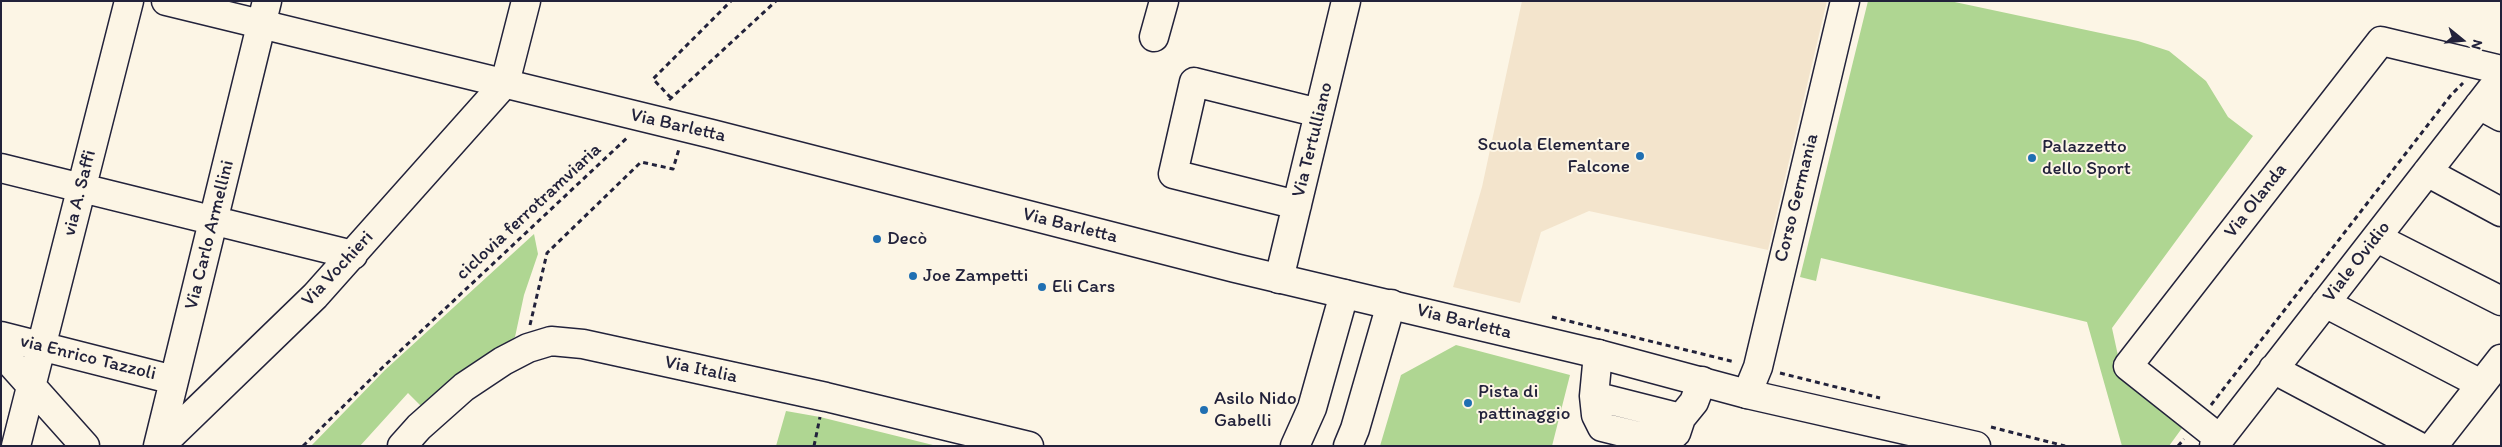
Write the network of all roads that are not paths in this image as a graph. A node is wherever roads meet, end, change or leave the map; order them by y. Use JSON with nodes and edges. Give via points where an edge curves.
{"nodes":[{"id":1,"x":129,"y":1,"type":"edge"},
{"id":2,"x":166,"y":1,"type":"edge"},
{"id":3,"x":526,"y":1,"type":"edge"},
{"id":4,"x":1164,"y":1,"type":"edge"},
{"id":5,"x":1346,"y":1,"type":"edge"},
{"id":6,"x":1845,"y":1,"type":"edge"},
{"id":7,"x":264,"y":12,"type":"edge"},
{"id":8,"x":1154,"y":36,"type":"dead end"},
{"id":9,"x":2494,"y":71,"type":"edge"},
{"id":10,"x":505,"y":83,"type":"junction"},
{"id":11,"x":2490,"y":111,"type":"edge"},
{"id":12,"x":1319,"y":113,"type":"junction"},
{"id":13,"x":1,"y":168,"type":"edge"},
{"id":14,"x":2427,"y":172,"type":"junction"},
{"id":15,"x":81,"y":188,"type":"junction"},
{"id":16,"x":1297,"y":205,"type":"junction"},
{"id":17,"x":2501,"y":212,"type":"edge"},
{"id":18,"x":213,"y":220,"type":"junction"},
{"id":19,"x":2377,"y":238,"type":"junction"},
{"id":20,"x":352,"y":255,"type":"junction"},
{"id":21,"x":1279,"y":279,"type":"junction"},
{"id":22,"x":1344,"y":294,"type":"junction"},
{"id":23,"x":2501,"y":301,"type":"edge"},
{"id":24,"x":2325,"y":303,"type":"junction"},
{"id":25,"x":1391,"y":304,"type":"junction"},
{"id":26,"x":1,"y":336,"type":"edge"},
{"id":27,"x":42,"y":346,"type":"junction"},
{"id":28,"x":1,"y":352,"type":"edge"},
{"id":29,"x":1598,"y":354,"type":"junction"},
{"id":30,"x":2501,"y":360,"type":"edge"},
{"id":31,"x":2273,"y":369,"type":"junction"},
{"id":32,"x":174,"y":380,"type":"junction"},
{"id":33,"x":1702,"y":381,"type":"junction"},
{"id":34,"x":2481,"y":384,"type":"junction"},
{"id":35,"x":32,"y":385,"type":"junction"},
{"id":36,"x":1747,"y":394,"type":"junction"},
{"id":37,"x":1982,"y":436,"type":"edge"},
{"id":38,"x":2217,"y":442,"type":"edge"},
{"id":39,"x":16,"y":446,"type":"edge"},
{"id":40,"x":85,"y":446,"type":"edge"},
{"id":41,"x":159,"y":446,"type":"edge"},
{"id":42,"x":402,"y":446,"type":"edge"},
{"id":43,"x":1030,"y":446,"type":"edge"},
{"id":44,"x":1295,"y":446,"type":"edge"},
{"id":45,"x":1348,"y":446,"type":"edge"},
{"id":46,"x":2418,"y":446,"type":"edge"},
{"id":47,"x":2433,"y":446,"type":"edge"}],
"edges":[{"from":1,"to":15,"type":"street","name":"via A. Saffi"},
{"from":2,"to":7,"type":"street","name":"Via Barletta"},
{"from":3,"to":10,"type":"street"},
{"from":4,"to":8,"type":"street"},
{"from":5,"to":12,"type":"street","name":"Via Tertulliano"},
{"from":6,"to":36,"type":"street","name":"Corso Germania","via":[[1758,367]]},
{"from":7,"to":10,"type":"street","name":"Via Barletta"},
{"from":7,"to":18,"type":"street","name":"Via Carlo Armellini"},
{"from":9,"to":11,"type":"street","name":"Viale Ovidio"},
{"from":9,"to":38,"type":"street","name":"Via Olanda","via":[[2381,41],[2128,366],[2198,422]]},
{"from":10,"to":20,"type":"street","name":"Via Vochieri"},
{"from":10,"to":21,"type":"street","name":"Via Barletta","via":[[668,116]]},
{"from":11,"to":14,"type":"street","name":"Viale Ovidio"},
{"from":12,"to":16,"type":"street","name":"Via Tertulliano"},
{"from":12,"to":16,"type":"street","via":[[1194,82],[1173,174]]},
{"from":13,"to":15,"type":"street"},
{"from":14,"to":17,"type":"street"},
{"from":14,"to":19,"type":"street","name":"Viale Ovidio"},
{"from":15,"to":18,"type":"street"},
{"from":15,"to":27,"type":"street","name":"via A. Saffi"},
{"from":16,"to":21,"type":"street","name":"Via Tertulliano"},
{"from":18,"to":20,"type":"street"},
{"from":18,"to":32,"type":"street","name":"Via Carlo Armellini"},
{"from":19,"to":23,"type":"street"},
{"from":19,"to":24,"type":"street","name":"Viale Ovidio"},
{"from":20,"to":41,"type":"street","name":"Via Vochieri","via":[[315,296]]},
{"from":21,"to":22,"type":"street","name":"Via Barletta"},
{"from":22,"to":25,"type":"street","name":"Via Barletta"},
{"from":22,"to":44,"type":"street","via":[[1312,408]]},
{"from":24,"to":31,"type":"street","name":"Viale Ovidio"},
{"from":24,"to":34,"type":"street"},
{"from":25,"to":29,"type":"street","name":"Via Barletta"},
{"from":25,"to":45,"type":"street"},
{"from":26,"to":27,"type":"street","name":"via Enrico Tazzoli"},
{"from":27,"to":32,"type":"street","name":"via Enrico Tazzoli"},
{"from":27,"to":35,"type":"street","name":"via A. Saffi"},
{"from":28,"to":35,"type":"street"},
{"from":29,"to":33,"type":"street","name":"Via Barletta"},
{"from":29,"to":33,"type":"street","via":[[1594,396],[1681,418],[1694,402]]},
{"from":30,"to":34,"type":"street"},
{"from":31,"to":38,"type":"street","name":"Viale Ovidio"},
{"from":31,"to":46,"type":"street"},
{"from":32,"to":41,"type":"street","name":"Via Carlo Armellini"},
{"from":33,"to":36,"type":"street","name":"Via Barletta"},
{"from":34,"to":47,"type":"street"},
{"from":35,"to":39,"type":"street","name":"via A. Saffi"},
{"from":35,"to":40,"type":"street"},
{"from":36,"to":37,"type":"street","name":"Via Barletta"},
{"from":42,"to":43,"type":"street","name":"Via Italia","via":[[464,387],[503,361],[528,348],[552,341],[583,344],[826,397]]}]}
